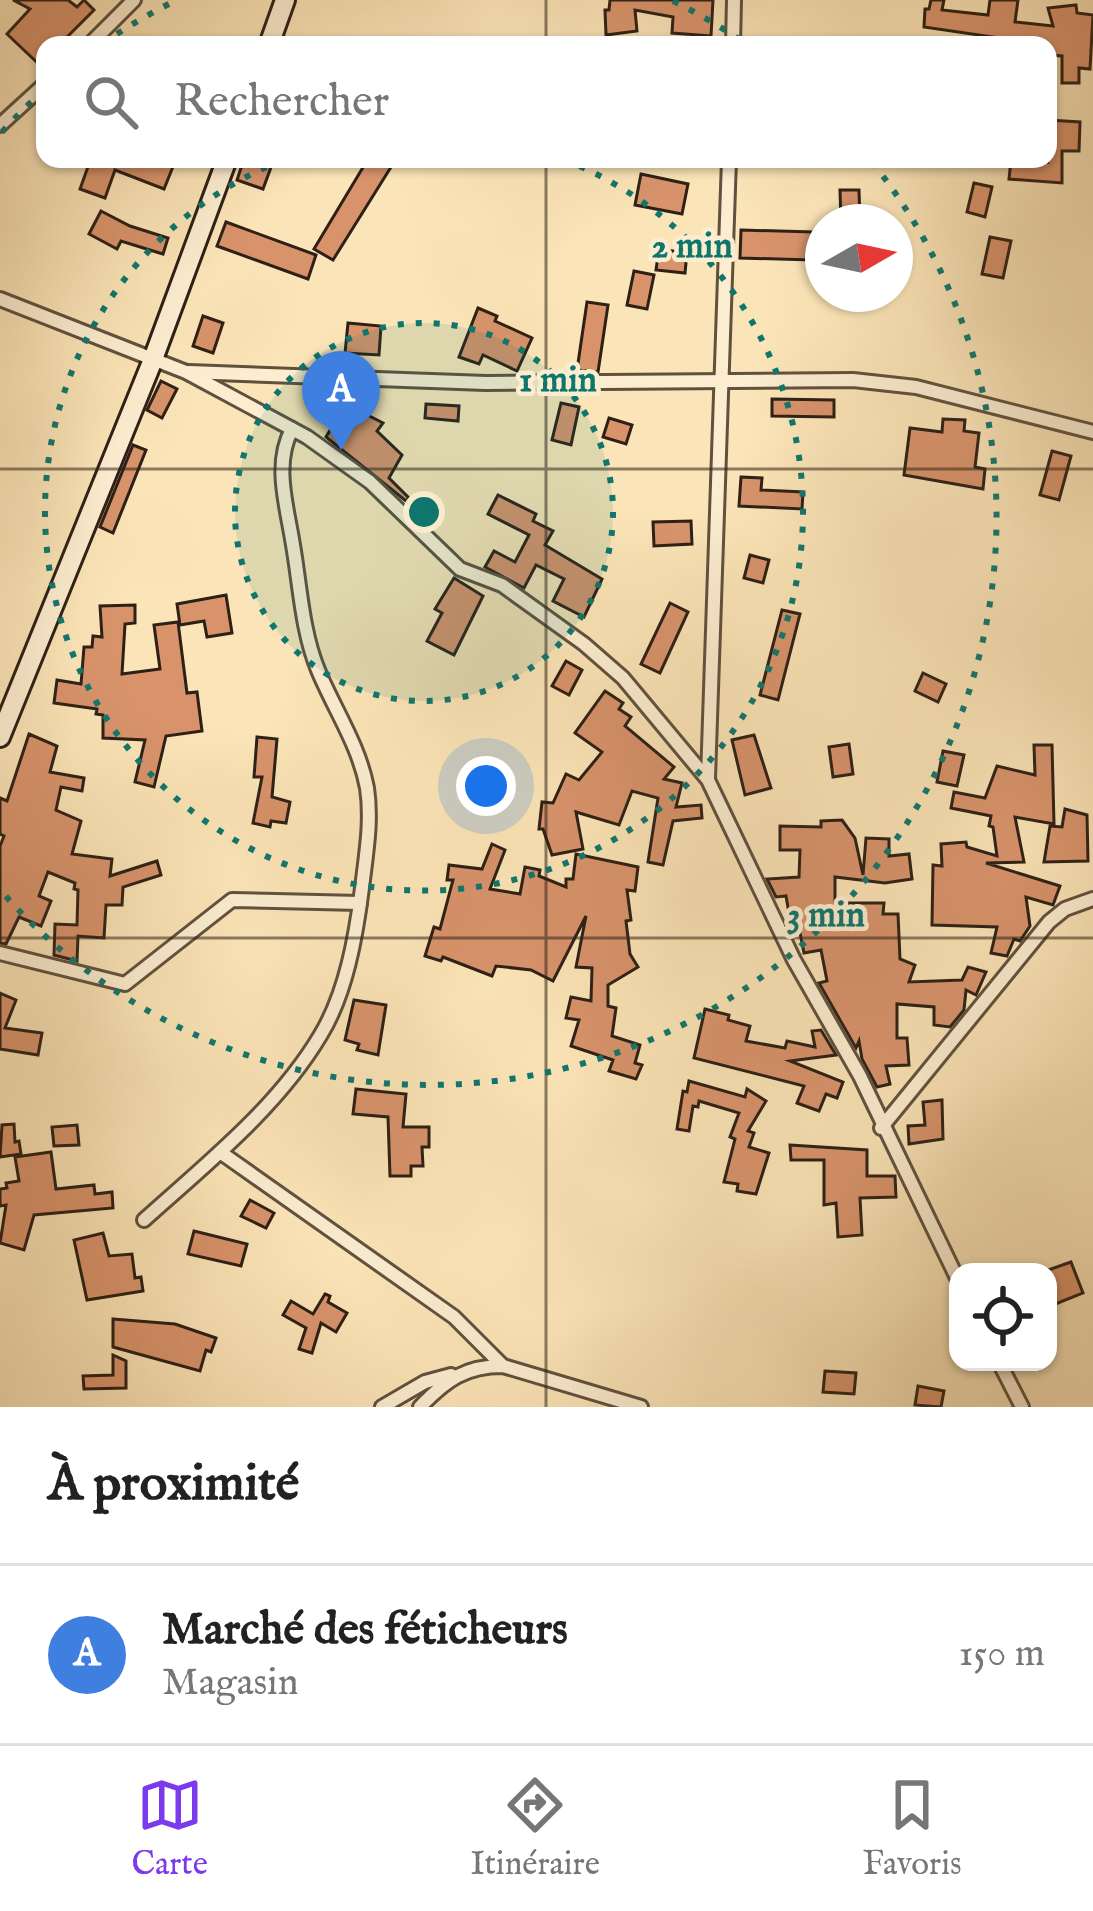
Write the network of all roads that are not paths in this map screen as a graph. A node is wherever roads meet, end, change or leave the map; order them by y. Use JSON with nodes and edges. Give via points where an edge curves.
{"nodes":[{"id":1,"x":134,"y":0,"type":"edge"},
{"id":2,"x":285,"y":0,"type":"edge"},
{"id":3,"x":734,"y":0,"type":"edge"},
{"id":4,"x":97,"y":36,"type":"edge"},
{"id":5,"x":272,"y":36,"type":"edge"},
{"id":6,"x":733,"y":36,"type":"edge"},
{"id":7,"x":36,"y":93,"type":"edge"},
{"id":8,"x":0,"y":125,"type":"edge"},
{"id":9,"x":224,"y":168,"type":"edge"},
{"id":10,"x":729,"y":168,"type":"edge"},
{"id":11,"x":0,"y":299,"type":"edge"},
{"id":12,"x":152,"y":362,"type":"junction"},
{"id":13,"x":186,"y":372,"type":"junction"},
{"id":14,"x":722,"y":380,"type":"junction"},
{"id":15,"x":292,"y":429,"type":"junction"},
{"id":16,"x":1093,"y":432,"type":"edge"},
{"id":17,"x":0,"y":737,"type":"edge"},
{"id":18,"x":708,"y":780,"type":"junction"},
{"id":19,"x":1093,"y":898,"type":"edge"},
{"id":20,"x":360,"y":903,"type":"junction"},
{"id":21,"x":0,"y":953,"type":"edge"},
{"id":22,"x":881,"y":1128,"type":"junction"},
{"id":23,"x":220,"y":1152,"type":"junction"},
{"id":24,"x":143,"y":1220,"type":"dead end"},
{"id":25,"x":949,"y":1263,"type":"edge"},
{"id":26,"x":503,"y":1366,"type":"junction"},
{"id":27,"x":1004,"y":1371,"type":"edge"},
{"id":28,"x":454,"y":1375,"type":"junction"},
{"id":29,"x":382,"y":1407,"type":"edge"},
{"id":30,"x":420,"y":1407,"type":"edge"},
{"id":31,"x":641,"y":1407,"type":"edge"},
{"id":32,"x":1022,"y":1407,"type":"edge"}],
"edges":[{"from":1,"to":4,"type":"street"},
{"from":2,"to":5,"type":"street"},
{"from":3,"to":6,"type":"street"},
{"from":7,"to":8,"type":"street"},
{"from":9,"to":12,"type":"street"},
{"from":10,"to":14,"type":"street"},
{"from":11,"to":12,"type":"street"},
{"from":12,"to":13,"type":"street"},
{"from":12,"to":17,"type":"street"},
{"from":13,"to":14,"type":"street","via":[[486,383]]},
{"from":13,"to":15,"type":"street"},
{"from":14,"to":16,"type":"street","via":[[916,387]]},
{"from":14,"to":18,"type":"street"},
{"from":15,"to":18,"type":"street","via":[[370,482],[460,569],[502,585],[584,644]]},
{"from":15,"to":20,"type":"street","via":[[282,473],[308,638],[367,789]]},
{"from":18,"to":22,"type":"street"},
{"from":19,"to":22,"type":"street","via":[[1049,922]]},
{"from":20,"to":21,"type":"street","via":[[232,900],[125,984]]},
{"from":20,"to":23,"type":"street","via":[[322,1034]]},
{"from":22,"to":25,"type":"street"},
{"from":23,"to":24,"type":"street"},
{"from":23,"to":26,"type":"street","via":[[454,1317]]},
{"from":26,"to":28,"type":"street"},
{"from":26,"to":31,"type":"street"},
{"from":27,"to":32,"type":"street"},
{"from":28,"to":29,"type":"street"},
{"from":28,"to":30,"type":"street"}]}
